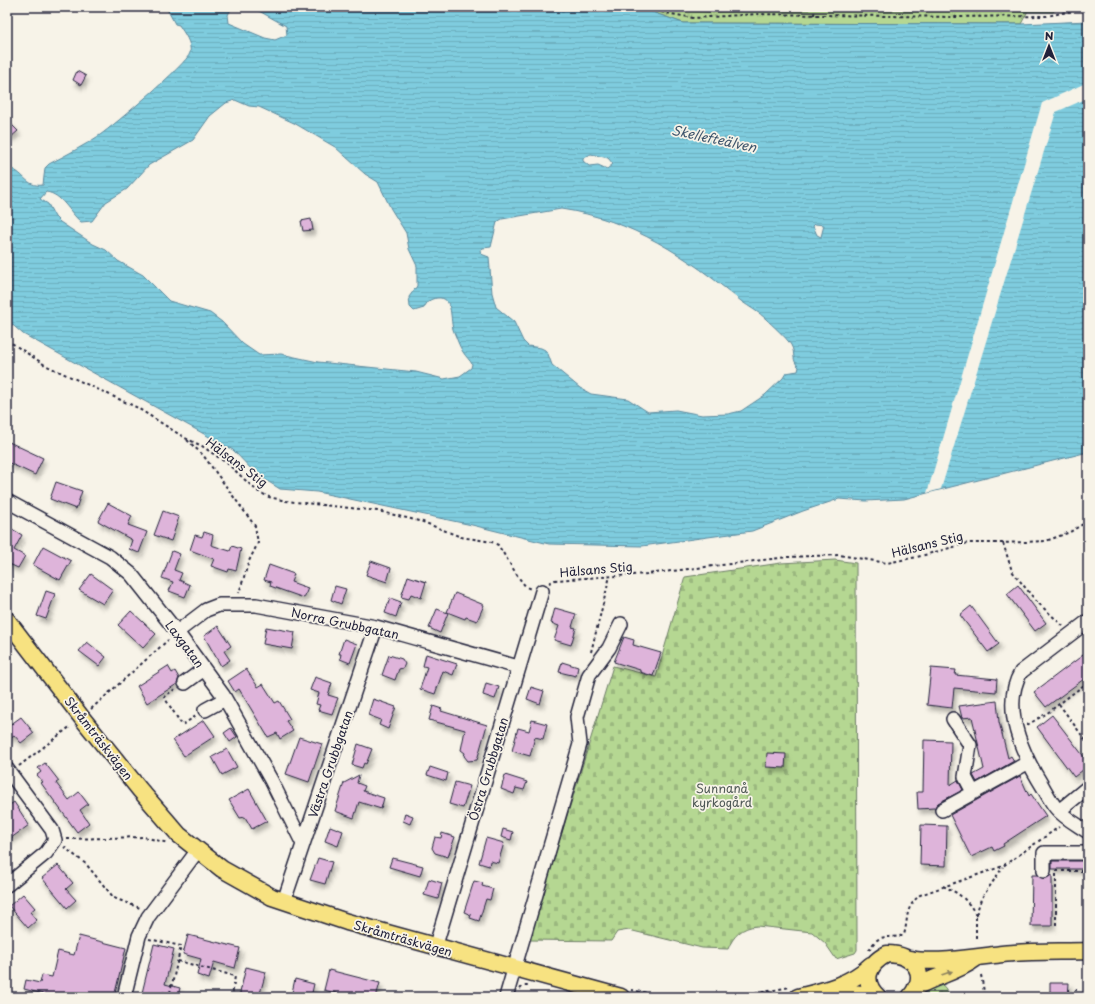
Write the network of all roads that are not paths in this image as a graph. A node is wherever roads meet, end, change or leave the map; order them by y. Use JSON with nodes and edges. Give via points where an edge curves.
{"nodes":[{"id":1,"x":7,"y":500,"type":"edge"},
{"id":2,"x":542,"y":591,"type":"road end"},
{"id":3,"x":7,"y":620,"type":"edge"},
{"id":4,"x":621,"y":624,"type":"dead end"},
{"id":5,"x":1087,"y":624,"type":"edge"},
{"id":6,"x":376,"y":627,"type":"junction"},
{"id":7,"x":177,"y":632,"type":"junction"},
{"id":8,"x":518,"y":667,"type":"junction"},
{"id":9,"x":204,"y":670,"type":"junction"},
{"id":10,"x":185,"y":683,"type":"road end"},
{"id":11,"x":225,"y":699,"type":"junction"},
{"id":12,"x":205,"y":710,"type":"road end"},
{"id":13,"x":953,"y":719,"type":"dead end"},
{"id":14,"x":1029,"y":762,"type":"junction"},
{"id":15,"x":9,"y":771,"type":"edge"},
{"id":16,"x":1088,"y":787,"type":"edge"},
{"id":17,"x":973,"y":792,"type":"junction"},
{"id":18,"x":942,"y":810,"type":"dead end"},
{"id":19,"x":1058,"y":811,"type":"junction"},
{"id":20,"x":1088,"y":832,"type":"edge"},
{"id":21,"x":303,"y":844,"type":"junction"},
{"id":22,"x":198,"y":850,"type":"junction"},
{"id":23,"x":1088,"y":853,"type":"edge"},
{"id":24,"x":1050,"y":871,"type":"road end"},
{"id":25,"x":7,"y":885,"type":"edge"},
{"id":26,"x":284,"y":901,"type":"junction"},
{"id":27,"x":435,"y":948,"type":"junction"},
{"id":28,"x":1088,"y":951,"type":"edge"},
{"id":29,"x":976,"y":958,"type":"junction"},
{"id":30,"x":910,"y":959,"type":"junction"},
{"id":31,"x":869,"y":960,"type":"junction"},
{"id":32,"x":513,"y":967,"type":"junction"},
{"id":33,"x":830,"y":990,"type":"junction"},
{"id":34,"x":796,"y":991,"type":"edge"},
{"id":35,"x":913,"y":992,"type":"edge"},
{"id":36,"x":512,"y":995,"type":"edge"},
{"id":37,"x":124,"y":997,"type":"edge"},
{"id":38,"x":621,"y":997,"type":"edge"},
{"id":39,"x":878,"y":997,"type":"edge"}],
"edges":[{"from":1,"to":7,"type":"street","name":"Laxgatan","via":[[110,557],[131,574]]},
{"from":2,"to":8,"type":"street","name":"Östra Grubbgatan"},
{"from":3,"to":22,"type":"main road","name":"Skråmträskvägen","via":[[140,790],[179,835]]},
{"from":4,"to":32,"type":"street","via":[[609,648],[589,675],[582,696],[577,717],[580,744]]},
{"from":5,"to":14,"type":"street","via":[[1021,672],[1014,683],[1013,715],[1021,747]]},
{"from":6,"to":7,"type":"street","name":"Norra Grubbgatan","via":[[239,604],[219,605],[206,610]]},
{"from":6,"to":8,"type":"street","name":"Norra Grubbgatan"},
{"from":6,"to":21,"type":"street","name":"Västra Grubbgatan"},
{"from":7,"to":9,"type":"street","name":"Laxgatan"},
{"from":8,"to":27,"type":"street","name":"Östra Grubbgatan"},
{"from":9,"to":10,"type":"street"},
{"from":9,"to":11,"type":"street","name":"Laxgatan"},
{"from":11,"to":12,"type":"street"},
{"from":11,"to":21,"type":"street","name":"Laxgatan","via":[[271,780]]},
{"from":13,"to":17,"type":"street","via":[[970,745],[965,777]]},
{"from":14,"to":17,"type":"street"},
{"from":14,"to":19,"type":"street"},
{"from":15,"to":25,"type":"street","via":[[52,830],[55,840],[46,853]]},
{"from":16,"to":19,"type":"street"},
{"from":17,"to":18,"type":"street"},
{"from":19,"to":20,"type":"street"},
{"from":21,"to":26,"type":"street","name":"Västra Grubbgatan"},
{"from":22,"to":26,"type":"main road","name":"Skråmträskvägen","via":[[222,869]]},
{"from":22,"to":37,"type":"street","via":[[151,913],[139,936]]},
{"from":23,"to":24,"type":"street","via":[[1044,853]]},
{"from":26,"to":27,"type":"main road","name":"Skråmträskvägen"},
{"from":27,"to":32,"type":"main road","name":"Skråmträskvägen"},
{"from":28,"to":29,"type":"main road","via":[[1003,954]]},
{"from":29,"to":30,"type":"main road","via":[[920,961]]},
{"from":35,"to":29,"type":"main road","one_way":true,"via":[[943,974],[966,966]]},
{"from":30,"to":31,"type":"main road","via":[[887,954]]},
{"from":30,"to":35,"type":"main road","via":[[918,974]]},
{"from":31,"to":33,"type":"main road","via":[[865,972]]},
{"from":31,"to":39,"type":"main road","via":[[869,983],[871,990]]},
{"from":32,"to":36,"type":"street"},
{"from":32,"to":38,"type":"main road","name":"Skråmträskvägen"},
{"from":33,"to":34,"type":"main road"},
{"from":33,"to":39,"type":"main road"}]}
